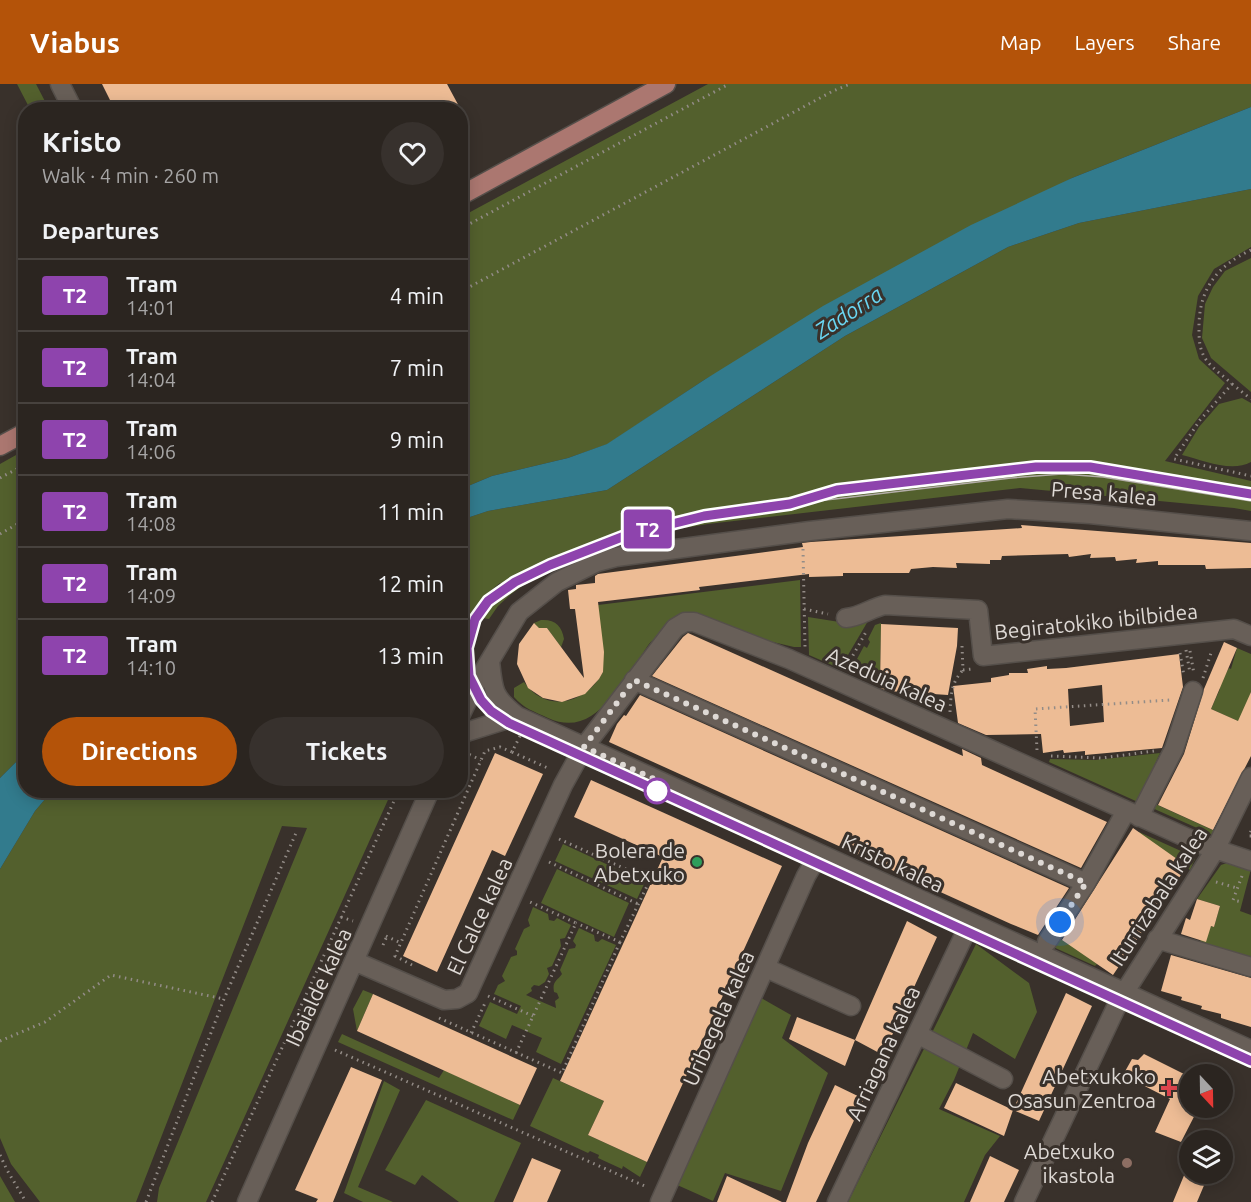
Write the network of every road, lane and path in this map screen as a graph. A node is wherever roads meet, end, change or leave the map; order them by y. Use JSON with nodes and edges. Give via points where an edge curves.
{"nodes":[{"id":1,"x":60,"y":84,"type":"edge"},
{"id":2,"x":666,"y":84,"type":"edge"},
{"id":3,"x":729,"y":84,"type":"edge"},
{"id":4,"x":850,"y":84,"type":"edge"},
{"id":5,"x":69,"y":102,"type":"edge"},
{"id":6,"x":468,"y":192,"type":"edge"},
{"id":7,"x":468,"y":225,"type":"edge"},
{"id":8,"x":1251,"y":250,"type":"edge"},
{"id":9,"x":468,"y":288,"type":"edge"},
{"id":10,"x":1232,"y":384,"type":"junction"},
{"id":11,"x":1251,"y":399,"type":"edge"},
{"id":12,"x":18,"y":436,"type":"edge"},
{"id":13,"x":0,"y":446,"type":"edge"},
{"id":14,"x":18,"y":468,"type":"edge"},
{"id":15,"x":1251,"y":470,"type":"edge"},
{"id":16,"x":1245,"y":475,"type":"junction"},
{"id":17,"x":1251,"y":476,"type":"edge"},
{"id":18,"x":0,"y":478,"type":"edge"},
{"id":19,"x":18,"y":524,"type":"edge"},
{"id":20,"x":810,"y":531,"type":"junction"},
{"id":21,"x":1251,"y":531,"type":"edge"},
{"id":22,"x":0,"y":534,"type":"edge"},
{"id":23,"x":804,"y":609,"type":"junction"},
{"id":24,"x":846,"y":618,"type":"joint"},
{"id":25,"x":868,"y":629,"type":"dead end"},
{"id":26,"x":1251,"y":636,"type":"edge"},
{"id":27,"x":804,"y":641,"type":"dead end"},
{"id":28,"x":1185,"y":645,"type":"dead end"},
{"id":29,"x":962,"y":646,"type":"dead end"},
{"id":30,"x":1190,"y":650,"type":"dead end"},
{"id":31,"x":491,"y":658,"type":"junction"},
{"id":32,"x":847,"y":666,"type":"dead end"},
{"id":33,"x":974,"y":668,"type":"dead end"},
{"id":34,"x":963,"y":670,"type":"junction"},
{"id":35,"x":634,"y":680,"type":"junction"},
{"id":36,"x":1192,"y":688,"type":"junction"},
{"id":37,"x":468,"y":699,"type":"edge"},
{"id":38,"x":950,"y":712,"type":"dead end"},
{"id":39,"x":517,"y":716,"type":"junction"},
{"id":40,"x":468,"y":731,"type":"edge"},
{"id":41,"x":584,"y":747,"type":"junction"},
{"id":42,"x":1174,"y":748,"type":"junction"},
{"id":43,"x":512,"y":752,"type":"dead end"},
{"id":44,"x":1036,"y":753,"type":"dead end"},
{"id":45,"x":468,"y":754,"type":"edge"},
{"id":46,"x":1044,"y":758,"type":"dead end"},
{"id":47,"x":481,"y":760,"type":"junction"},
{"id":48,"x":1251,"y":777,"type":"edge"},
{"id":49,"x":468,"y":790,"type":"edge"},
{"id":50,"x":395,"y":798,"type":"edge"},
{"id":51,"x":427,"y":798,"type":"edge"},
{"id":52,"x":464,"y":798,"type":"edge"},
{"id":53,"x":1132,"y":814,"type":"junction"},
{"id":54,"x":1251,"y":831,"type":"edge"},
{"id":55,"x":296,"y":833,"type":"dead end"},
{"id":56,"x":1251,"y":836,"type":"edge"},
{"id":57,"x":559,"y":839,"type":"dead end"},
{"id":58,"x":1215,"y":850,"type":"junction"},
{"id":59,"x":819,"y":854,"type":"junction"},
{"id":60,"x":549,"y":862,"type":"dead end"},
{"id":61,"x":1250,"y":870,"type":"edge"},
{"id":62,"x":1210,"y":880,"type":"dead end"},
{"id":63,"x":1086,"y":883,"type":"junction"},
{"id":64,"x":1237,"y":888,"type":"junction"},
{"id":65,"x":531,"y":902,"type":"dead end"},
{"id":66,"x":1242,"y":902,"type":"dead end"},
{"id":67,"x":638,"y":904,"type":"junction"},
{"id":68,"x":576,"y":922,"type":"junction"},
{"id":69,"x":970,"y":923,"type":"junction"},
{"id":70,"x":387,"y":936,"type":"dead end"},
{"id":71,"x":1157,"y":939,"type":"junction"},
{"id":72,"x":620,"y":942,"type":"junction"},
{"id":73,"x":1047,"y":942,"type":"dead end"},
{"id":74,"x":363,"y":964,"type":"junction"},
{"id":75,"x":414,"y":965,"type":"dead end"},
{"id":76,"x":1251,"y":967,"type":"edge"},
{"id":77,"x":766,"y":968,"type":"junction"},
{"id":78,"x":1124,"y":993,"type":"junction"},
{"id":79,"x":488,"y":996,"type":"dead end"},
{"id":80,"x":224,"y":999,"type":"junction"},
{"id":81,"x":851,"y":1006,"type":"dead end"},
{"id":82,"x":533,"y":1016,"type":"junction"},
{"id":83,"x":439,"y":1018,"type":"dead end"},
{"id":84,"x":917,"y":1034,"type":"junction"},
{"id":85,"x":0,"y":1041,"type":"edge"},
{"id":86,"x":317,"y":1042,"type":"junction"},
{"id":87,"x":1251,"y":1050,"type":"edge"},
{"id":88,"x":516,"y":1053,"type":"junction"},
{"id":89,"x":1003,"y":1079,"type":"dead end"},
{"id":90,"x":0,"y":1155,"type":"edge"},
{"id":91,"x":662,"y":1198,"type":"edge"},
{"id":92,"x":26,"y":1202,"type":"edge"},
{"id":93,"x":146,"y":1202,"type":"edge"},
{"id":94,"x":212,"y":1202,"type":"edge"},
{"id":95,"x":247,"y":1202,"type":"edge"},
{"id":96,"x":837,"y":1202,"type":"edge"},
{"id":97,"x":1024,"y":1202,"type":"edge"}],
"edges":[{"from":1,"to":5,"type":"street"},
{"from":2,"to":6,"type":"main road"},
{"from":3,"to":7,"type":"path"},
{"from":4,"to":9,"type":"path"},
{"from":8,"to":10,"type":"path","via":[[1218,272],[1206,288],[1198,312],[1199,344],[1205,359]]},
{"from":10,"to":11,"type":"path"},
{"from":10,"to":16,"type":"path","via":[[1200,420],[1174,459]]},
{"from":12,"to":13,"type":"main road"},
{"from":14,"to":18,"type":"path"},
{"from":15,"to":16,"type":"path"},
{"from":16,"to":17,"type":"path"},
{"from":19,"to":22,"type":"path"},
{"from":20,"to":21,"type":"street","name":"Presa kalea","via":[[1017,509]]},
{"from":20,"to":23,"type":"path","via":[[812,544],[803,544]]},
{"from":20,"to":31,"type":"street","name":"Presa kalea","via":[[597,562],[532,599],[519,612]]},
{"from":23,"to":24,"type":"path"},
{"from":23,"to":27,"type":"path"},
{"from":24,"to":26,"type":"street","name":"Begiratokiko ibilbidea","via":[[885,605],[978,610],[983,656],[1234,628]]},
{"from":25,"to":32,"type":"path"},
{"from":28,"to":36,"type":"path"},
{"from":29,"to":34,"type":"path"},
{"from":30,"to":36,"type":"path"},
{"from":31,"to":37,"type":"street"},
{"from":31,"to":39,"type":"street","name":"Kristo kalea","via":[[494,692]]},
{"from":33,"to":34,"type":"path"},
{"from":34,"to":38,"type":"path","via":[[954,679]]},
{"from":35,"to":41,"type":"street","name":"Azeduia kalea"},
{"from":35,"to":53,"type":"street","name":"Azeduia kalea","via":[[675,628],[694,622],[789,659]]},
{"from":35,"to":63,"type":"street"},
{"from":36,"to":42,"type":"street"},
{"from":36,"to":44,"type":"path","via":[[1035,709]]},
{"from":39,"to":40,"type":"street"},
{"from":39,"to":41,"type":"street","name":"Kristo kalea"},
{"from":41,"to":59,"type":"street","name":"Kristo kalea"},
{"from":41,"to":74,"type":"street","name":"El Calce kalea","via":[[468,993],[444,1000]]},
{"from":42,"to":46,"type":"path","via":[[1102,758]]},
{"from":42,"to":53,"type":"street"},
{"from":43,"to":47,"type":"path","via":[[500,747],[485,751]]},
{"from":45,"to":47,"type":"path"},
{"from":47,"to":49,"type":"path"},
{"from":48,"to":58,"type":"street","name":"Iturrizabala kalea"},
{"from":50,"to":94,"type":"path"},
{"from":51,"to":74,"type":"street","name":"Ibaialde kalea"},
{"from":52,"to":75,"type":"path","via":[[395,956]]},
{"from":53,"to":58,"type":"street","name":"Azeduia kalea"},
{"from":53,"to":63,"type":"street"},
{"from":54,"to":56,"type":"path"},
{"from":55,"to":80,"type":"path"},
{"from":57,"to":67,"type":"path","via":[[650,880]]},
{"from":58,"to":61,"type":"street","name":"Azeduia kalea"},
{"from":58,"to":71,"type":"street","name":"Iturrizabala kalea"},
{"from":59,"to":69,"type":"street","name":"Kristo kalea"},
{"from":59,"to":77,"type":"street","name":"Uribegela kalea"},
{"from":60,"to":67,"type":"path"},
{"from":61,"to":64,"type":"path","via":[[1241,876]]},
{"from":62,"to":64,"type":"path"},
{"from":63,"to":73,"type":"street"},
{"from":64,"to":66,"type":"path","via":[[1233,900]]},
{"from":65,"to":68,"type":"path"},
{"from":67,"to":72,"type":"path"},
{"from":68,"to":72,"type":"path"},
{"from":68,"to":82,"type":"path"},
{"from":69,"to":78,"type":"street","name":"Kristo kalea"},
{"from":69,"to":84,"type":"street","name":"Arriagana kalea"},
{"from":70,"to":74,"type":"path"},
{"from":71,"to":76,"type":"street"},
{"from":71,"to":78,"type":"street","name":"Iturrizabala kalea"},
{"from":72,"to":88,"type":"path","via":[[561,1072]]},
{"from":74,"to":86,"type":"street","name":"Ibaialde kalea"},
{"from":77,"to":81,"type":"street"},
{"from":77,"to":91,"type":"street","name":"Uribegela kalea"},
{"from":78,"to":87,"type":"street","name":"Kristo kalea"},
{"from":78,"to":97,"type":"street","name":"Iturrizabala kalea"},
{"from":79,"to":82,"type":"path"},
{"from":80,"to":85,"type":"path","via":[[111,975],[45,1022]]},
{"from":80,"to":93,"type":"path"},
{"from":82,"to":88,"type":"path"},
{"from":83,"to":88,"type":"path"},
{"from":84,"to":89,"type":"street"},
{"from":84,"to":96,"type":"street","name":"Arriagana kalea"},
{"from":86,"to":91,"type":"path"},
{"from":86,"to":95,"type":"street","name":"Ibaialde kalea"},
{"from":90,"to":92,"type":"path"}]}
